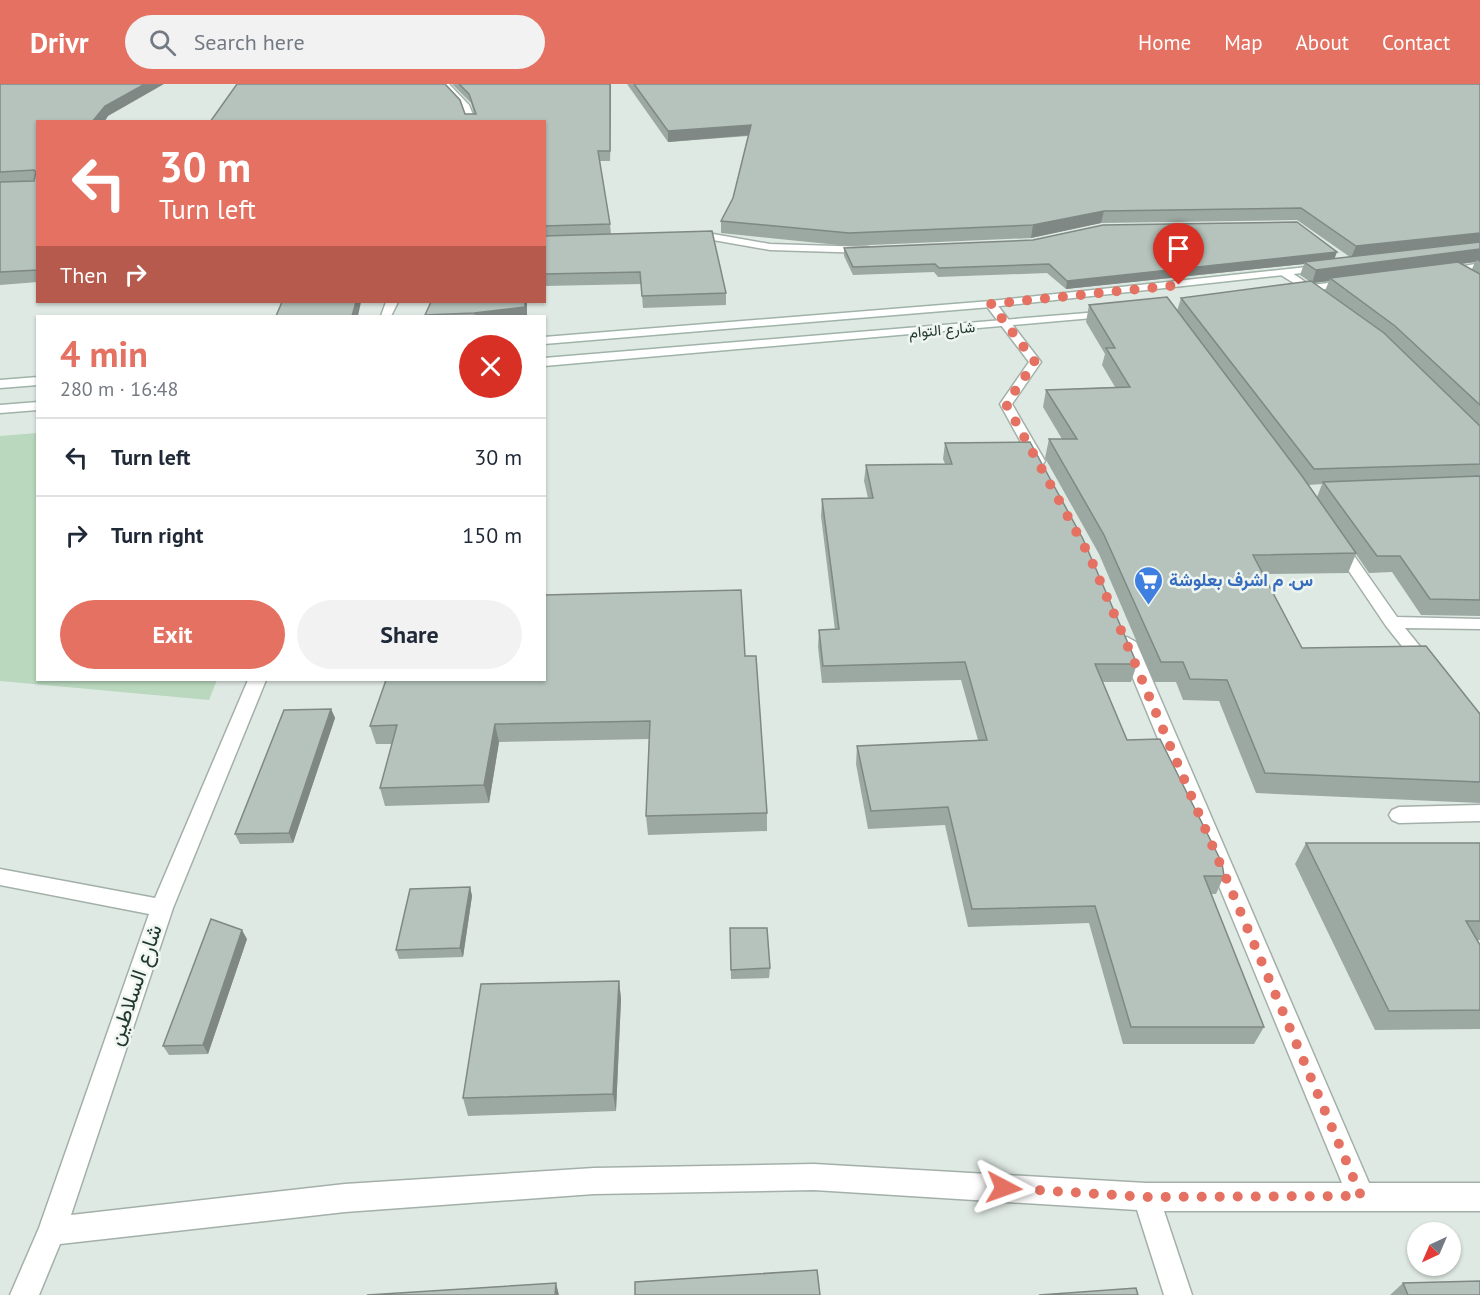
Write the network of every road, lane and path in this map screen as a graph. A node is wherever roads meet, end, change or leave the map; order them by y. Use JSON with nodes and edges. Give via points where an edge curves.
{"nodes":[{"id":1,"x":444,"y":84,"type":"edge"},
{"id":2,"x":471,"y":120,"type":"edge"},
{"id":3,"x":678,"y":237,"type":"edge"},
{"id":4,"x":883,"y":249,"type":"edge"},
{"id":5,"x":1339,"y":266,"type":"edge"},
{"id":6,"x":1480,"y":266,"type":"edge"},
{"id":7,"x":1456,"y":270,"type":"junction"},
{"id":8,"x":1285,"y":273,"type":"junction"},
{"id":9,"x":1434,"y":273,"type":"edge"},
{"id":10,"x":1472,"y":280,"type":"edge"},
{"id":11,"x":1366,"y":281,"type":"edge"},
{"id":12,"x":1310,"y":289,"type":"junction"},
{"id":13,"x":1288,"y":291,"type":"edge"},
{"id":14,"x":1330,"y":302,"type":"edge"},
{"id":15,"x":991,"y":304,"type":"junction"},
{"id":16,"x":1121,"y":313,"type":"edge"},
{"id":17,"x":1007,"y":325,"type":"junction"},
{"id":18,"x":546,"y":341,"type":"edge"},
{"id":19,"x":546,"y":362,"type":"edge"},
{"id":20,"x":36,"y":381,"type":"edge"},
{"id":21,"x":0,"y":384,"type":"edge"},
{"id":22,"x":36,"y":406,"type":"edge"},
{"id":23,"x":0,"y":409,"type":"edge"},
{"id":24,"x":1045,"y":474,"type":"edge"},
{"id":25,"x":1329,"y":529,"type":"edge"},
{"id":26,"x":1118,"y":621,"type":"edge"},
{"id":27,"x":1392,"y":622,"type":"junction"},
{"id":28,"x":1480,"y":624,"type":"edge"},
{"id":29,"x":257,"y":681,"type":"edge"},
{"id":30,"x":1438,"y":682,"type":"edge"},
{"id":31,"x":1480,"y":813,"type":"edge"},
{"id":32,"x":1399,"y":814,"type":"dead end"},
{"id":33,"x":0,"y":877,"type":"edge"},
{"id":34,"x":162,"y":908,"type":"junction"},
{"id":35,"x":1361,"y":1196,"type":"junction"},
{"id":36,"x":1146,"y":1197,"type":"junction"},
{"id":37,"x":1480,"y":1197,"type":"edge"},
{"id":38,"x":52,"y":1232,"type":"junction"},
{"id":39,"x":24,"y":1295,"type":"edge"},
{"id":40,"x":1178,"y":1295,"type":"edge"}],
"edges":[{"from":1,"to":2,"type":"street","via":[[466,107]]},
{"from":3,"to":4,"type":"street","via":[[713,237],[770,247]]},
{"from":5,"to":8,"type":"street","name":"شارع التوام"},
{"from":6,"to":7,"type":"street"},
{"from":7,"to":9,"type":"street"},
{"from":7,"to":10,"type":"street"},
{"from":8,"to":12,"type":"street"},
{"from":8,"to":15,"type":"street","name":"شارع التوام"},
{"from":11,"to":12,"type":"street"},
{"from":12,"to":13,"type":"street"},
{"from":12,"to":14,"type":"street"},
{"from":15,"to":17,"type":"street"},
{"from":15,"to":18,"type":"street","name":"شارع التوام"},
{"from":16,"to":17,"type":"street","name":"شارع التوام"},
{"from":17,"to":19,"type":"street","name":"شارع التوام"},
{"from":17,"to":24,"type":"street","via":[[1035,362],[1006,404]]},
{"from":20,"to":21,"type":"street"},
{"from":22,"to":23,"type":"street"},
{"from":25,"to":27,"type":"street"},
{"from":26,"to":35,"type":"street"},
{"from":27,"to":28,"type":"street"},
{"from":27,"to":30,"type":"street"},
{"from":29,"to":34,"type":"street","name":"شارع السلاطين"},
{"from":31,"to":32,"type":"street"},
{"from":33,"to":34,"type":"street"},
{"from":34,"to":38,"type":"street","name":"شارع السلاطين"},
{"from":35,"to":36,"type":"street"},
{"from":35,"to":37,"type":"street"},
{"from":36,"to":38,"type":"street","via":[[814,1177],[594,1181],[345,1198]]},
{"from":36,"to":40,"type":"street"},
{"from":38,"to":39,"type":"street","name":"شارع السلاطين"}]}
